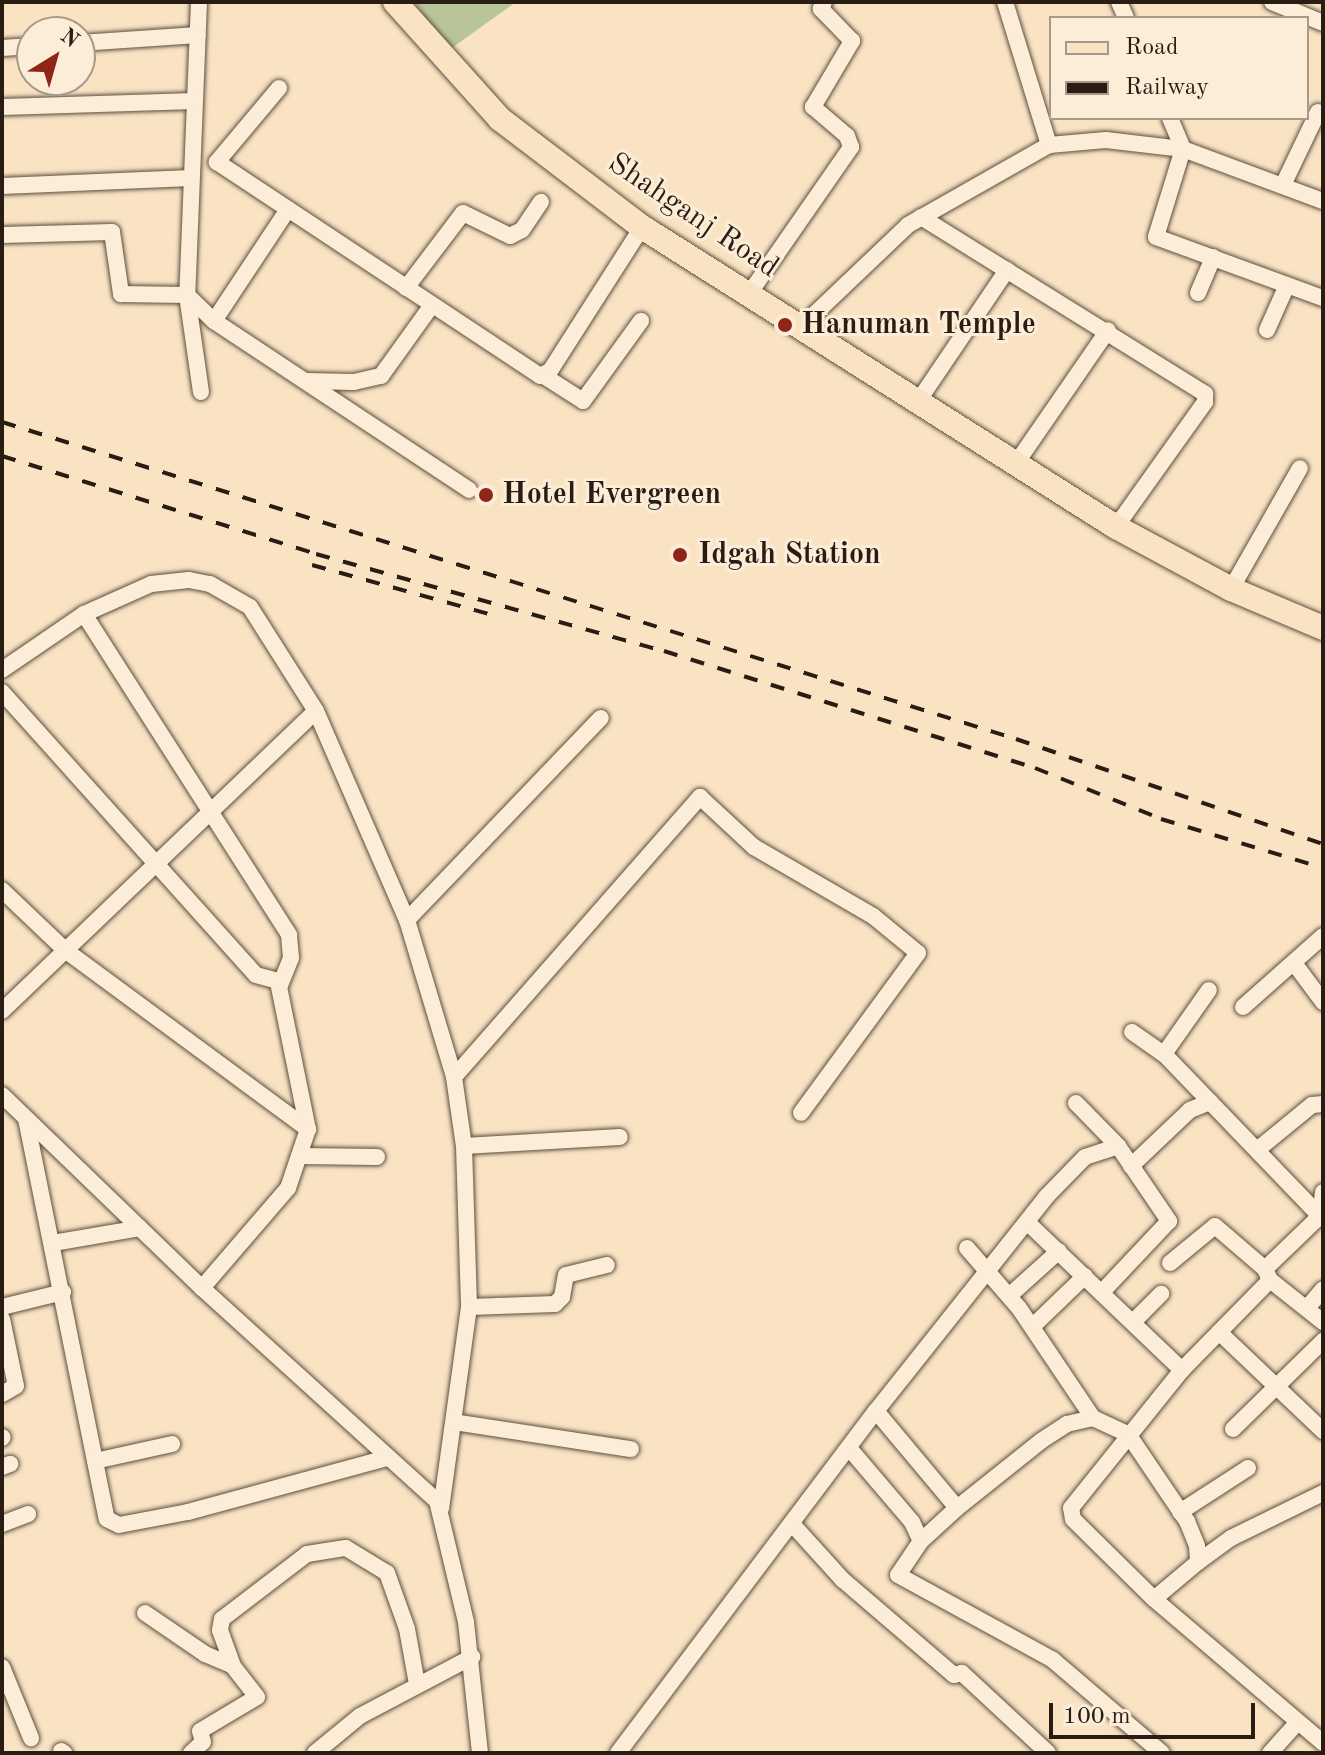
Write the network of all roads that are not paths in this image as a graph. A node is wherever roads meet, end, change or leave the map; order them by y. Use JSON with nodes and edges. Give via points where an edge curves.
{"nodes":[{"id":1,"x":199,"y":2,"type":"edge"},
{"id":2,"x":395,"y":2,"type":"edge"},
{"id":3,"x":824,"y":2,"type":"edge"},
{"id":4,"x":1005,"y":2,"type":"edge"},
{"id":5,"x":1272,"y":2,"type":"edge"},
{"id":6,"x":1306,"y":16,"type":"edge"},
{"id":7,"x":198,"y":35,"type":"junction"},
{"id":8,"x":96,"y":42,"type":"edge"},
{"id":9,"x":279,"y":88,"type":"dead end"},
{"id":10,"x":195,"y":101,"type":"junction"},
{"id":11,"x":2,"y":107,"type":"edge"},
{"id":12,"x":1318,"y":112,"type":"dead end"},
{"id":13,"x":1171,"y":120,"type":"edge"},
{"id":14,"x":1049,"y":145,"type":"junction"},
{"id":15,"x":1183,"y":149,"type":"junction"},
{"id":16,"x":191,"y":178,"type":"junction"},
{"id":17,"x":1283,"y":185,"type":"junction"},
{"id":18,"x":2,"y":186,"type":"edge"},
{"id":19,"x":1323,"y":201,"type":"edge"},
{"id":20,"x":541,"y":202,"type":"dead end"},
{"id":21,"x":288,"y":209,"type":"junction"},
{"id":22,"x":921,"y":217,"type":"junction"},
{"id":23,"x":642,"y":227,"type":"junction"},
{"id":24,"x":2,"y":235,"type":"edge"},
{"id":25,"x":1213,"y":257,"type":"junction"},
{"id":26,"x":1007,"y":270,"type":"junction"},
{"id":27,"x":1287,"y":285,"type":"junction"},
{"id":28,"x":406,"y":288,"type":"junction"},
{"id":29,"x":1198,"y":293,"type":"dead end"},
{"id":30,"x":749,"y":294,"type":"junction"},
{"id":31,"x":187,"y":295,"type":"junction"},
{"id":32,"x":1323,"y":298,"type":"edge"},
{"id":33,"x":432,"y":305,"type":"junction"},
{"id":34,"x":214,"y":321,"type":"junction"},
{"id":35,"x":641,"y":321,"type":"dead end"},
{"id":36,"x":801,"y":327,"type":"junction"},
{"id":37,"x":1108,"y":330,"type":"junction"},
{"id":38,"x":1267,"y":330,"type":"dead end"},
{"id":39,"x":544,"y":376,"type":"junction"},
{"id":40,"x":304,"y":381,"type":"junction"},
{"id":41,"x":201,"y":392,"type":"dead end"},
{"id":42,"x":919,"y":400,"type":"junction"},
{"id":43,"x":1017,"y":462,"type":"junction"},
{"id":44,"x":1300,"y":468,"type":"dead end"},
{"id":45,"x":469,"y":490,"type":"dead end"},
{"id":46,"x":1116,"y":527,"type":"junction"},
{"id":47,"x":1231,"y":589,"type":"junction"},
{"id":48,"x":84,"y":614,"type":"junction"},
{"id":49,"x":1323,"y":628,"type":"edge"},
{"id":50,"x":2,"y":670,"type":"edge"},
{"id":51,"x":2,"y":692,"type":"edge"},
{"id":52,"x":316,"y":711,"type":"junction"},
{"id":53,"x":601,"y":718,"type":"dead end"},
{"id":54,"x":208,"y":813,"type":"junction"},
{"id":55,"x":155,"y":865,"type":"junction"},
{"id":56,"x":2,"y":890,"type":"edge"},
{"id":57,"x":407,"y":920,"type":"junction"},
{"id":58,"x":1323,"y":936,"type":"edge"},
{"id":59,"x":65,"y":950,"type":"junction"},
{"id":60,"x":1294,"y":963,"type":"junction"},
{"id":61,"x":279,"y":981,"type":"junction"},
{"id":62,"x":1209,"y":990,"type":"dead end"},
{"id":63,"x":1323,"y":1002,"type":"edge"},
{"id":64,"x":1243,"y":1007,"type":"dead end"},
{"id":65,"x":2,"y":1011,"type":"edge"},
{"id":66,"x":1132,"y":1032,"type":"dead end"},
{"id":67,"x":1164,"y":1054,"type":"junction"},
{"id":68,"x":454,"y":1077,"type":"junction"},
{"id":69,"x":2,"y":1095,"type":"edge"},
{"id":70,"x":1210,"y":1102,"type":"junction"},
{"id":71,"x":1076,"y":1103,"type":"dead end"},
{"id":72,"x":1323,"y":1104,"type":"edge"},
{"id":73,"x":801,"y":1113,"type":"dead end"},
{"id":74,"x":26,"y":1119,"type":"junction"},
{"id":75,"x":308,"y":1129,"type":"junction"},
{"id":76,"x":620,"y":1137,"type":"dead end"},
{"id":77,"x":464,"y":1146,"type":"junction"},
{"id":78,"x":1118,"y":1146,"type":"junction"},
{"id":79,"x":1257,"y":1150,"type":"junction"},
{"id":80,"x":299,"y":1156,"type":"junction"},
{"id":81,"x":377,"y":1157,"type":"dead end"},
{"id":82,"x":1131,"y":1166,"type":"junction"},
{"id":83,"x":1323,"y":1192,"type":"edge"},
{"id":84,"x":1320,"y":1216,"type":"junction"},
{"id":85,"x":1028,"y":1223,"type":"junction"},
{"id":86,"x":140,"y":1228,"type":"junction"},
{"id":87,"x":53,"y":1243,"type":"junction"},
{"id":88,"x":967,"y":1248,"type":"dead end"},
{"id":89,"x":1059,"y":1251,"type":"junction"},
{"id":90,"x":1170,"y":1263,"type":"dead end"},
{"id":91,"x":607,"y":1265,"type":"dead end"},
{"id":92,"x":988,"y":1270,"type":"junction"},
{"id":93,"x":1267,"y":1275,"type":"junction"},
{"id":94,"x":1085,"y":1276,"type":"junction"},
{"id":95,"x":202,"y":1288,"type":"junction"},
{"id":96,"x":1323,"y":1289,"type":"edge"},
{"id":97,"x":63,"y":1292,"type":"junction"},
{"id":98,"x":1102,"y":1292,"type":"junction"},
{"id":99,"x":1161,"y":1294,"type":"dead end"},
{"id":100,"x":1009,"y":1296,"type":"junction"},
{"id":101,"x":2,"y":1307,"type":"edge"},
{"id":102,"x":469,"y":1307,"type":"junction"},
{"id":103,"x":1308,"y":1307,"type":"junction"},
{"id":104,"x":2,"y":1319,"type":"edge"},
{"id":105,"x":1133,"y":1322,"type":"junction"},
{"id":106,"x":1323,"y":1322,"type":"edge"},
{"id":107,"x":1033,"y":1326,"type":"junction"},
{"id":108,"x":1219,"y":1332,"type":"junction"},
{"id":109,"x":1323,"y":1341,"type":"edge"},
{"id":110,"x":1182,"y":1370,"type":"junction"},
{"id":111,"x":1278,"y":1387,"type":"junction"},
{"id":112,"x":2,"y":1394,"type":"edge"},
{"id":113,"x":876,"y":1411,"type":"junction"},
{"id":114,"x":1093,"y":1418,"type":"junction"},
{"id":115,"x":454,"y":1422,"type":"junction"},
{"id":116,"x":1233,"y":1429,"type":"dead end"},
{"id":117,"x":1323,"y":1431,"type":"edge"},
{"id":118,"x":1128,"y":1434,"type":"junction"},
{"id":119,"x":172,"y":1444,"type":"dead end"},
{"id":120,"x":849,"y":1448,"type":"junction"},
{"id":121,"x":631,"y":1449,"type":"dead end"},
{"id":122,"x":387,"y":1458,"type":"junction"},
{"id":123,"x":95,"y":1461,"type":"junction"},
{"id":124,"x":1248,"y":1468,"type":"dead end"},
{"id":125,"x":1323,"y":1493,"type":"edge"},
{"id":126,"x":441,"y":1508,"type":"junction"},
{"id":127,"x":957,"y":1508,"type":"junction"},
{"id":128,"x":1180,"y":1512,"type":"junction"},
{"id":129,"x":28,"y":1514,"type":"dead end"},
{"id":130,"x":2,"y":1524,"type":"edge"},
{"id":131,"x":794,"y":1526,"type":"junction"},
{"id":132,"x":921,"y":1541,"type":"junction"},
{"id":133,"x":1198,"y":1562,"type":"junction"},
{"id":134,"x":1154,"y":1599,"type":"junction"},
{"id":135,"x":145,"y":1613,"type":"dead end"},
{"id":136,"x":472,"y":1657,"type":"junction"},
{"id":137,"x":233,"y":1666,"type":"junction"},
{"id":138,"x":2,"y":1667,"type":"edge"},
{"id":139,"x":417,"y":1684,"type":"junction"},
{"id":140,"x":1296,"y":1724,"type":"junction"},
{"id":141,"x":31,"y":1738,"type":"dead end"},
{"id":142,"x":1323,"y":1743,"type":"edge"},
{"id":143,"x":191,"y":1753,"type":"edge"},
{"id":144,"x":315,"y":1753,"type":"edge"},
{"id":145,"x":480,"y":1753,"type":"edge"},
{"id":146,"x":618,"y":1753,"type":"edge"},
{"id":147,"x":1048,"y":1753,"type":"edge"},
{"id":148,"x":1162,"y":1753,"type":"edge"},
{"id":149,"x":1270,"y":1753,"type":"edge"}],
"edges":[{"from":1,"to":7,"type":"street"},
{"from":2,"to":23,"type":"main road","name":"Shahganj Road","via":[[500,119]]},
{"from":3,"to":30,"type":"street","via":[[821,9],[852,41],[813,107],[850,139],[851,147]]},
{"from":4,"to":14,"type":"street"},
{"from":5,"to":6,"type":"street"},
{"from":7,"to":8,"type":"street"},
{"from":7,"to":10,"type":"street"},
{"from":9,"to":21,"type":"street","via":[[217,162]]},
{"from":10,"to":11,"type":"street"},
{"from":10,"to":16,"type":"street"},
{"from":12,"to":17,"type":"street"},
{"from":13,"to":15,"type":"street"},
{"from":14,"to":15,"type":"street","via":[[1106,140]]},
{"from":14,"to":22,"type":"street"},
{"from":15,"to":17,"type":"street"},
{"from":15,"to":25,"type":"street","via":[[1154,233]]},
{"from":16,"to":18,"type":"street"},
{"from":16,"to":31,"type":"street"},
{"from":17,"to":19,"type":"street"},
{"from":20,"to":28,"type":"street","via":[[522,230],[510,236],[463,213]]},
{"from":21,"to":28,"type":"street"},
{"from":21,"to":34,"type":"street"},
{"from":22,"to":26,"type":"street"},
{"from":22,"to":36,"type":"street"},
{"from":23,"to":30,"type":"main road","name":"Shahganj Road"},
{"from":23,"to":39,"type":"street"},
{"from":24,"to":31,"type":"street","via":[[112,232],[121,294]]},
{"from":25,"to":27,"type":"street"},
{"from":25,"to":29,"type":"street"},
{"from":26,"to":37,"type":"street"},
{"from":26,"to":42,"type":"street"},
{"from":27,"to":32,"type":"street"},
{"from":27,"to":38,"type":"street"},
{"from":28,"to":33,"type":"street"},
{"from":30,"to":36,"type":"main road","name":"Shahganj Road"},
{"from":31,"to":34,"type":"street"},
{"from":31,"to":41,"type":"street"},
{"from":33,"to":39,"type":"street"},
{"from":33,"to":40,"type":"street","via":[[381,376],[354,382]]},
{"from":34,"to":40,"type":"street"},
{"from":35,"to":39,"type":"street","via":[[583,401]]},
{"from":36,"to":42,"type":"main road","name":"Shahganj Road"},
{"from":37,"to":43,"type":"street"},
{"from":37,"to":46,"type":"street","via":[[1206,398]]},
{"from":40,"to":45,"type":"street"},
{"from":42,"to":43,"type":"main road","name":"Shahganj Road"},
{"from":43,"to":46,"type":"main road","name":"Shahganj Road"},
{"from":44,"to":47,"type":"street"},
{"from":46,"to":47,"type":"main road","name":"Shahganj Road"},
{"from":47,"to":49,"type":"main road","name":"Shahganj Road"},
{"from":48,"to":50,"type":"street"},
{"from":48,"to":52,"type":"street","via":[[160,582],[210,584],[250,607]]},
{"from":48,"to":54,"type":"street"},
{"from":51,"to":55,"type":"street"},
{"from":52,"to":54,"type":"street"},
{"from":52,"to":57,"type":"street"},
{"from":53,"to":57,"type":"street"},
{"from":54,"to":55,"type":"street"},
{"from":54,"to":61,"type":"street","via":[[289,935],[291,958]]},
{"from":55,"to":59,"type":"street"},
{"from":55,"to":61,"type":"street","via":[[256,975]]},
{"from":56,"to":59,"type":"street"},
{"from":57,"to":68,"type":"street"},
{"from":58,"to":60,"type":"street"},
{"from":59,"to":65,"type":"street"},
{"from":59,"to":75,"type":"street"},
{"from":60,"to":63,"type":"street"},
{"from":60,"to":64,"type":"street"},
{"from":61,"to":75,"type":"street"},
{"from":62,"to":67,"type":"street"},
{"from":66,"to":67,"type":"street"},
{"from":67,"to":70,"type":"street"},
{"from":68,"to":73,"type":"street","via":[[700,797],[754,847],[873,916],[918,953]]},
{"from":68,"to":77,"type":"street"},
{"from":69,"to":74,"type":"street"},
{"from":70,"to":79,"type":"street"},
{"from":70,"to":82,"type":"street","via":[[1190,1110]]},
{"from":71,"to":78,"type":"street"},
{"from":72,"to":79,"type":"street","via":[[1312,1105]]},
{"from":74,"to":86,"type":"street"},
{"from":74,"to":87,"type":"street"},
{"from":75,"to":80,"type":"street"},
{"from":76,"to":77,"type":"street"},
{"from":77,"to":102,"type":"street"},
{"from":78,"to":82,"type":"street"},
{"from":78,"to":85,"type":"street","via":[[1083,1158]]},
{"from":79,"to":84,"type":"street"},
{"from":80,"to":81,"type":"street"},
{"from":80,"to":95,"type":"street","via":[[288,1188]]},
{"from":82,"to":98,"type":"street","via":[[1169,1224]]},
{"from":83,"to":84,"type":"street"},
{"from":84,"to":93,"type":"street"},
{"from":85,"to":89,"type":"street"},
{"from":85,"to":92,"type":"street"},
{"from":86,"to":87,"type":"street"},
{"from":86,"to":95,"type":"street"},
{"from":87,"to":97,"type":"street"},
{"from":88,"to":92,"type":"street"},
{"from":89,"to":94,"type":"street"},
{"from":89,"to":100,"type":"street"},
{"from":90,"to":93,"type":"street","via":[[1215,1226]]},
{"from":91,"to":102,"type":"street","via":[[566,1275],[562,1297],[555,1304]]},
{"from":92,"to":100,"type":"street"},
{"from":92,"to":113,"type":"street"},
{"from":93,"to":103,"type":"street"},
{"from":93,"to":108,"type":"street"},
{"from":94,"to":98,"type":"street"},
{"from":94,"to":107,"type":"street"},
{"from":95,"to":122,"type":"street"},
{"from":96,"to":103,"type":"street"},
{"from":97,"to":101,"type":"street"},
{"from":97,"to":123,"type":"street"},
{"from":98,"to":105,"type":"street"},
{"from":99,"to":105,"type":"street"},
{"from":100,"to":107,"type":"street"},
{"from":102,"to":115,"type":"street"},
{"from":103,"to":106,"type":"street"},
{"from":104,"to":112,"type":"street","via":[[16,1386]]},
{"from":105,"to":110,"type":"street"},
{"from":107,"to":114,"type":"street"},
{"from":108,"to":110,"type":"street"},
{"from":108,"to":111,"type":"street"},
{"from":109,"to":111,"type":"street"},
{"from":110,"to":118,"type":"street"},
{"from":111,"to":116,"type":"street"},
{"from":111,"to":117,"type":"street"},
{"from":113,"to":120,"type":"street"},
{"from":113,"to":127,"type":"street"},
{"from":114,"to":118,"type":"street"},
{"from":114,"to":127,"type":"street","via":[[1067,1424],[1041,1441]]},
{"from":115,"to":121,"type":"street"},
{"from":115,"to":126,"type":"street"},
{"from":118,"to":128,"type":"street"},
{"from":118,"to":134,"type":"street","via":[[1069,1512]]},
{"from":119,"to":123,"type":"street"},
{"from":120,"to":131,"type":"street"},
{"from":120,"to":132,"type":"street","via":[[912,1522]]},
{"from":122,"to":123,"type":"street","via":[[188,1512],[119,1525],[102,1511]]},
{"from":122,"to":126,"type":"street"},
{"from":124,"to":128,"type":"street"},
{"from":125,"to":133,"type":"street","via":[[1231,1538]]},
{"from":126,"to":136,"type":"street"},
{"from":127,"to":132,"type":"street"},
{"from":128,"to":133,"type":"street"},
{"from":129,"to":130,"type":"street"},
{"from":131,"to":146,"type":"street"},
{"from":131,"to":147,"type":"street","via":[[843,1580],[954,1675],[962,1673]]},
{"from":132,"to":148,"type":"street","via":[[898,1570],[899,1577],[1041,1651]]},
{"from":133,"to":134,"type":"street"},
{"from":134,"to":140,"type":"street"},
{"from":135,"to":137,"type":"street","via":[[205,1654]]},
{"from":136,"to":139,"type":"street"},
{"from":136,"to":145,"type":"street"},
{"from":137,"to":139,"type":"street","via":[[220,1630],[222,1619],[303,1555],[346,1548],[388,1575]]},
{"from":137,"to":143,"type":"street","via":[[257,1697],[200,1731],[203,1742]]},
{"from":138,"to":141,"type":"street"},
{"from":139,"to":144,"type":"street","via":[[360,1716]]},
{"from":140,"to":142,"type":"street"},
{"from":140,"to":149,"type":"street"}]}
